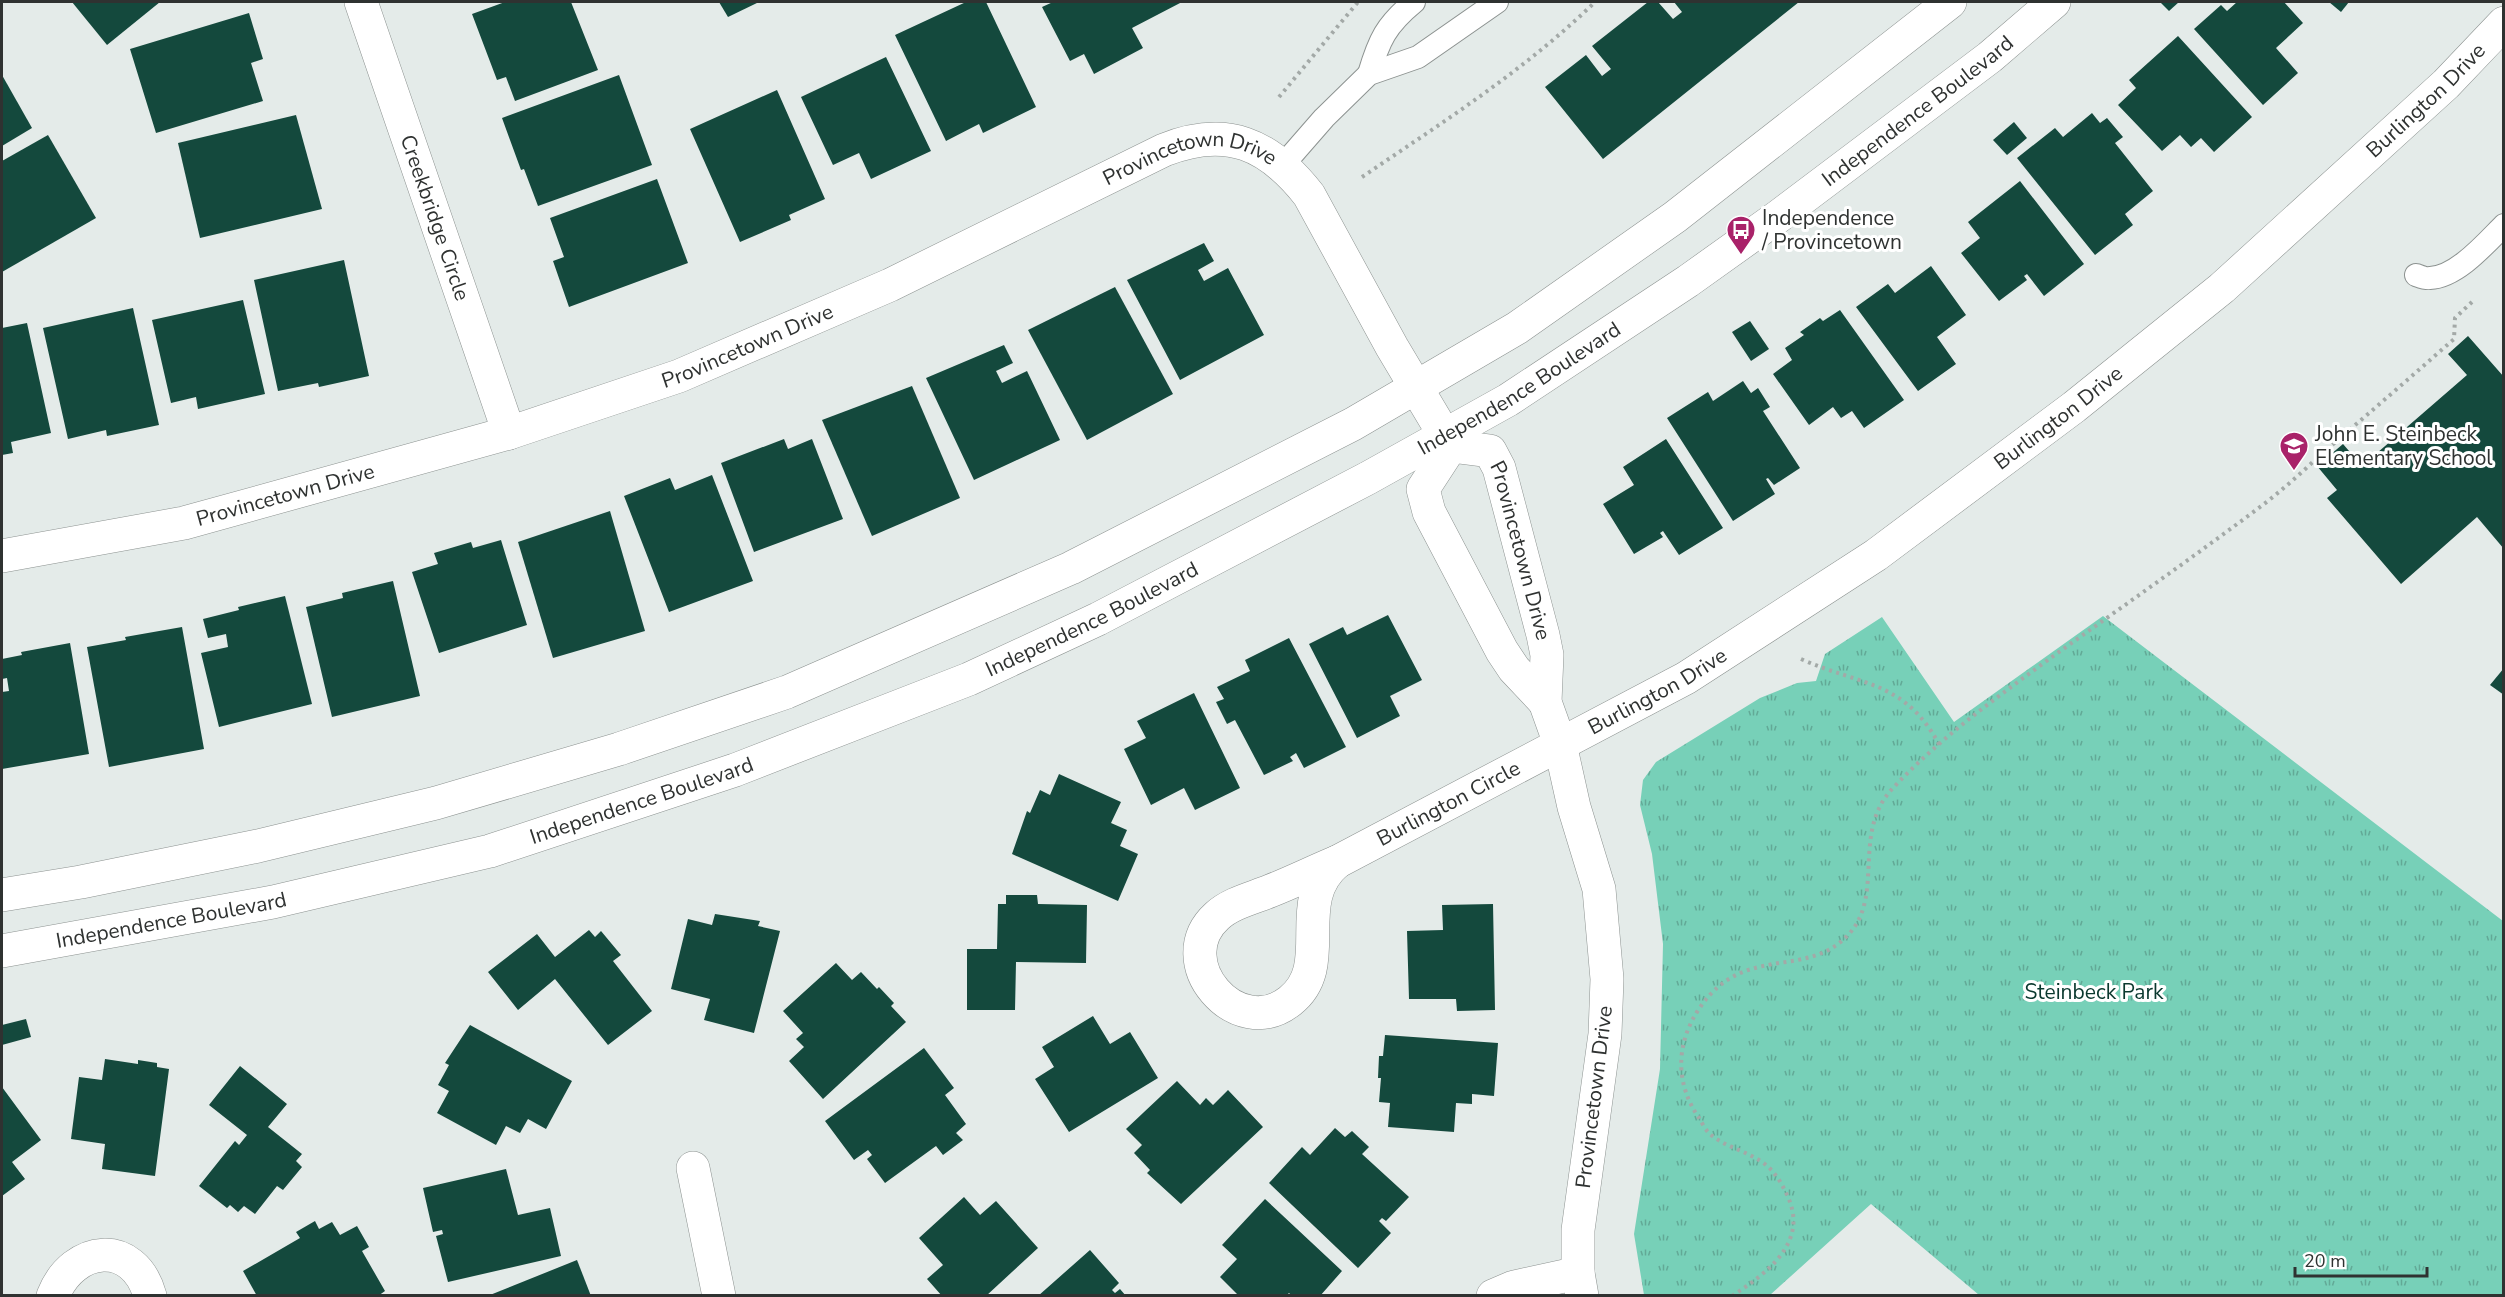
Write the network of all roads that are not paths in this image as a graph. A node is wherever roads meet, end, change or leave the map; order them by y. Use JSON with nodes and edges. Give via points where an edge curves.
{"nodes":[{"id":1,"x":361,"y":2,"type":"edge"},
{"id":2,"x":1413,"y":2,"type":"edge"},
{"id":3,"x":1497,"y":2,"type":"edge"},
{"id":4,"x":1950,"y":2,"type":"edge"},
{"id":5,"x":2054,"y":2,"type":"edge"},
{"id":6,"x":2504,"y":23,"type":"edge"},
{"id":7,"x":1369,"y":74,"type":"junction"},
{"id":8,"x":1283,"y":165,"type":"junction"},
{"id":9,"x":2504,"y":225,"type":"edge"},
{"id":10,"x":2416,"y":275,"type":"dead end"},
{"id":11,"x":1416,"y":388,"type":"junction"},
{"id":12,"x":509,"y":433,"type":"junction"},
{"id":13,"x":1448,"y":441,"type":"junction"},
{"id":14,"x":2,"y":556,"type":"edge"},
{"id":15,"x":1545,"y":702,"type":"junction"},
{"id":16,"x":1560,"y":744,"type":"junction"},
{"id":17,"x":1337,"y":862,"type":"junction"},
{"id":18,"x":2,"y":895,"type":"edge"},
{"id":19,"x":2,"y":951,"type":"edge"},
{"id":20,"x":693,"y":1168,"type":"dead end"},
{"id":21,"x":1580,"y":1285,"type":"edge"},
{"id":22,"x":53,"y":1296,"type":"edge"},
{"id":23,"x":150,"y":1296,"type":"edge"},
{"id":24,"x":719,"y":1296,"type":"edge"},
{"id":25,"x":1493,"y":1296,"type":"edge"}],
"edges":[{"from":1,"to":12,"type":"street","name":"Creekbridge Circle"},
{"from":2,"to":7,"type":"lane","via":[[1379,40]]},
{"from":3,"to":7,"type":"lane","via":[[1418,57]]},
{"from":4,"to":11,"type":"street","via":[[1675,217],[1517,328]]},
{"from":5,"to":13,"type":"street","name":"Independence Boulevard","via":[[1990,57],[1688,282]]},
{"from":6,"to":16,"type":"street","name":"Burlington Drive","via":[[2446,84],[2222,288],[2074,407],[1876,555],[1793,611],[1686,678]]},
{"from":7,"to":8,"type":"lane"},
{"from":8,"to":11,"type":"street","name":"Provincetown Drive","via":[[1309,195]]},
{"from":8,"to":12,"type":"street","name":"Provincetown Drive","via":[[1236,140],[1188,140],[890,285],[679,376]]},
{"from":9,"to":10,"type":"lane","via":[[2471,258],[2452,270],[2430,278]]},
{"from":11,"to":13,"type":"street","name":"Provincetown Drive"},
{"from":11,"to":18,"type":"street","via":[[1071,568],[787,692],[619,749],[436,803],[258,846]]},
{"from":12,"to":14,"type":"street","name":"Provincetown Drive","via":[[184,523]]},
{"from":13,"to":15,"type":"street","via":[[1423,489],[1429,512],[1502,651]]},
{"from":13,"to":15,"type":"street","name":"Provincetown Drive","via":[[1490,451],[1499,468],[1543,634]]},
{"from":13,"to":19,"type":"street","name":"Independence Boulevard","via":[[1098,619],[969,679],[735,770],[490,851],[273,902]]},
{"from":15,"to":16,"type":"street","name":"Provincetown Drive"},
{"from":16,"to":17,"type":"street","name":"Burlington Circle"},
{"from":16,"to":21,"type":"street","name":"Provincetown Drive","via":[[1599,889],[1607,980],[1605,1034],[1578,1230]]},
{"from":17,"to":17,"type":"street","name":"Burlington Circle","via":[[1234,905],[1217,916],[1200,949],[1208,985],[1220,999],[1253,1012],[1272,1010],[1301,990],[1310,974],[1313,956],[1313,900],[1318,883]]},
{"from":20,"to":24,"type":"street"},
{"from":21,"to":25,"type":"street","via":[[1514,1287]]},
{"from":22,"to":23,"type":"street","via":[[58,1282],[70,1269],[97,1254],[126,1261],[139,1272]]}]}
